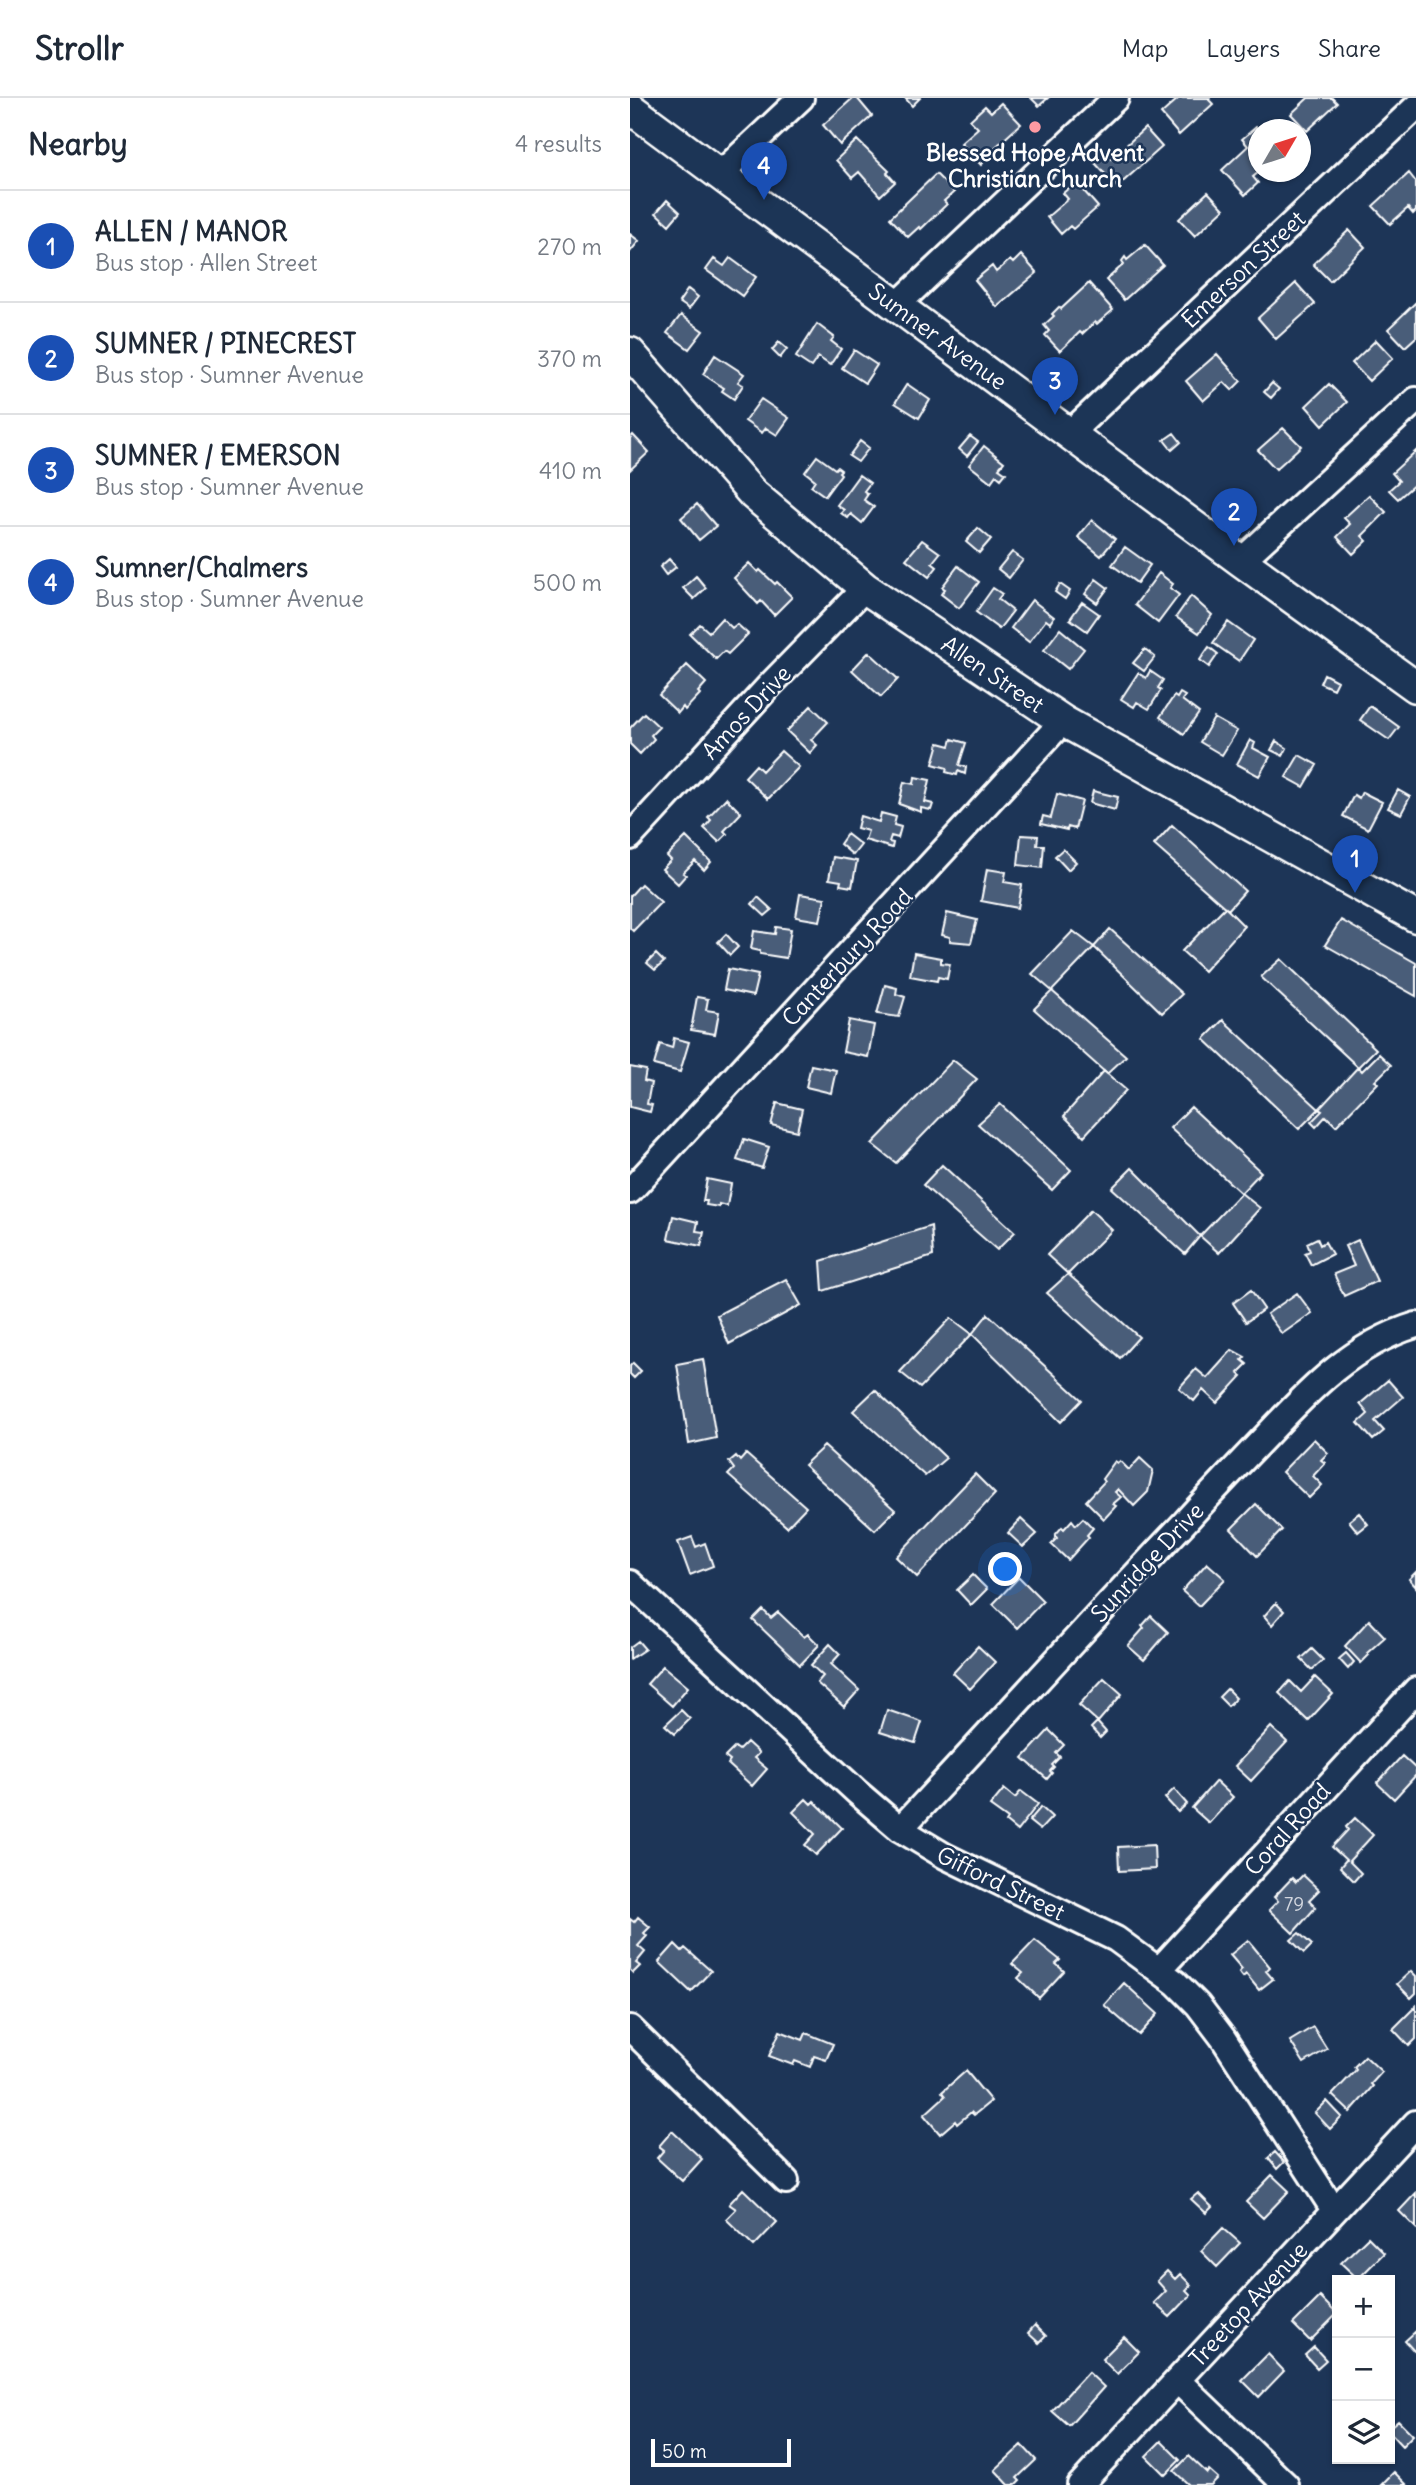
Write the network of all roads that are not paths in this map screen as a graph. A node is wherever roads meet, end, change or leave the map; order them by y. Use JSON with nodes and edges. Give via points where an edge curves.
{"nodes":[{"id":1,"x":801,"y":98,"type":"edge"},
{"id":2,"x":1116,"y":98,"type":"edge"},
{"id":3,"x":1416,"y":107,"type":"edge"},
{"id":4,"x":630,"y":108,"type":"edge"},
{"id":5,"x":719,"y":175,"type":"junction"},
{"id":6,"x":897,"y":305,"type":"junction"},
{"id":7,"x":632,"y":360,"type":"edge"},
{"id":8,"x":1416,"y":400,"type":"edge"},
{"id":9,"x":1070,"y":433,"type":"junction"},
{"id":10,"x":1241,"y":561,"type":"junction"},
{"id":11,"x":865,"y":588,"type":"junction"},
{"id":12,"x":1416,"y":687,"type":"edge"},
{"id":13,"x":1063,"y":721,"type":"junction"},
{"id":14,"x":630,"y":837,"type":"edge"},
{"id":15,"x":1416,"y":917,"type":"edge"},
{"id":16,"x":630,"y":1191,"type":"edge"},
{"id":17,"x":1416,"y":1325,"type":"edge"},
{"id":18,"x":630,"y":1583,"type":"edge"},
{"id":19,"x":1416,"y":1690,"type":"edge"},
{"id":20,"x":900,"y":1829,"type":"junction"},
{"id":21,"x":1160,"y":1969,"type":"junction"},
{"id":22,"x":630,"y":2028,"type":"edge"},
{"id":23,"x":1416,"y":2123,"type":"edge"},
{"id":24,"x":786,"y":2181,"type":"dead end"},
{"id":25,"x":1334,"y":2210,"type":"junction"},
{"id":26,"x":1178,"y":2381,"type":"junction"},
{"id":27,"x":1080,"y":2485,"type":"edge"},
{"id":28,"x":1286,"y":2485,"type":"edge"}],
"edges":[{"from":1,"to":5,"type":"street"},
{"from":2,"to":6,"type":"street"},
{"from":3,"to":9,"type":"street","name":"Emerson Street"},
{"from":4,"to":5,"type":"main road","name":"Sumner Avenue"},
{"from":5,"to":6,"type":"main road","name":"Sumner Avenue"},
{"from":6,"to":9,"type":"main road","name":"Sumner Avenue"},
{"from":7,"to":11,"type":"main road","name":"Allen Street","via":[[753,494]]},
{"from":8,"to":10,"type":"street"},
{"from":9,"to":10,"type":"main road","name":"Sumner Avenue"},
{"from":10,"to":12,"type":"main road","name":"Sumner Avenue"},
{"from":11,"to":13,"type":"main road","name":"Allen Street"},
{"from":11,"to":14,"type":"street","name":"Amos Drive"},
{"from":13,"to":15,"type":"main road","name":"Allen Street"},
{"from":13,"to":16,"type":"street","name":"Canterbury Road"},
{"from":17,"to":20,"type":"street","name":"Sunridge Drive","via":[[1356,1353],[1296,1404]]},
{"from":18,"to":20,"type":"street","name":"Gifford Street"},
{"from":19,"to":21,"type":"street","name":"Coral Road"},
{"from":20,"to":21,"type":"street","name":"Gifford Street","via":[[945,1856],[1116,1939]]},
{"from":21,"to":25,"type":"street","name":"Gifford Street","via":[[1223,2038]]},
{"from":22,"to":24,"type":"street"},
{"from":23,"to":25,"type":"street","name":"Treetop Avenue"},
{"from":25,"to":26,"type":"street","name":"Treetop Avenue"},
{"from":26,"to":27,"type":"street","name":"Treetop Avenue"},
{"from":26,"to":28,"type":"street"}]}
